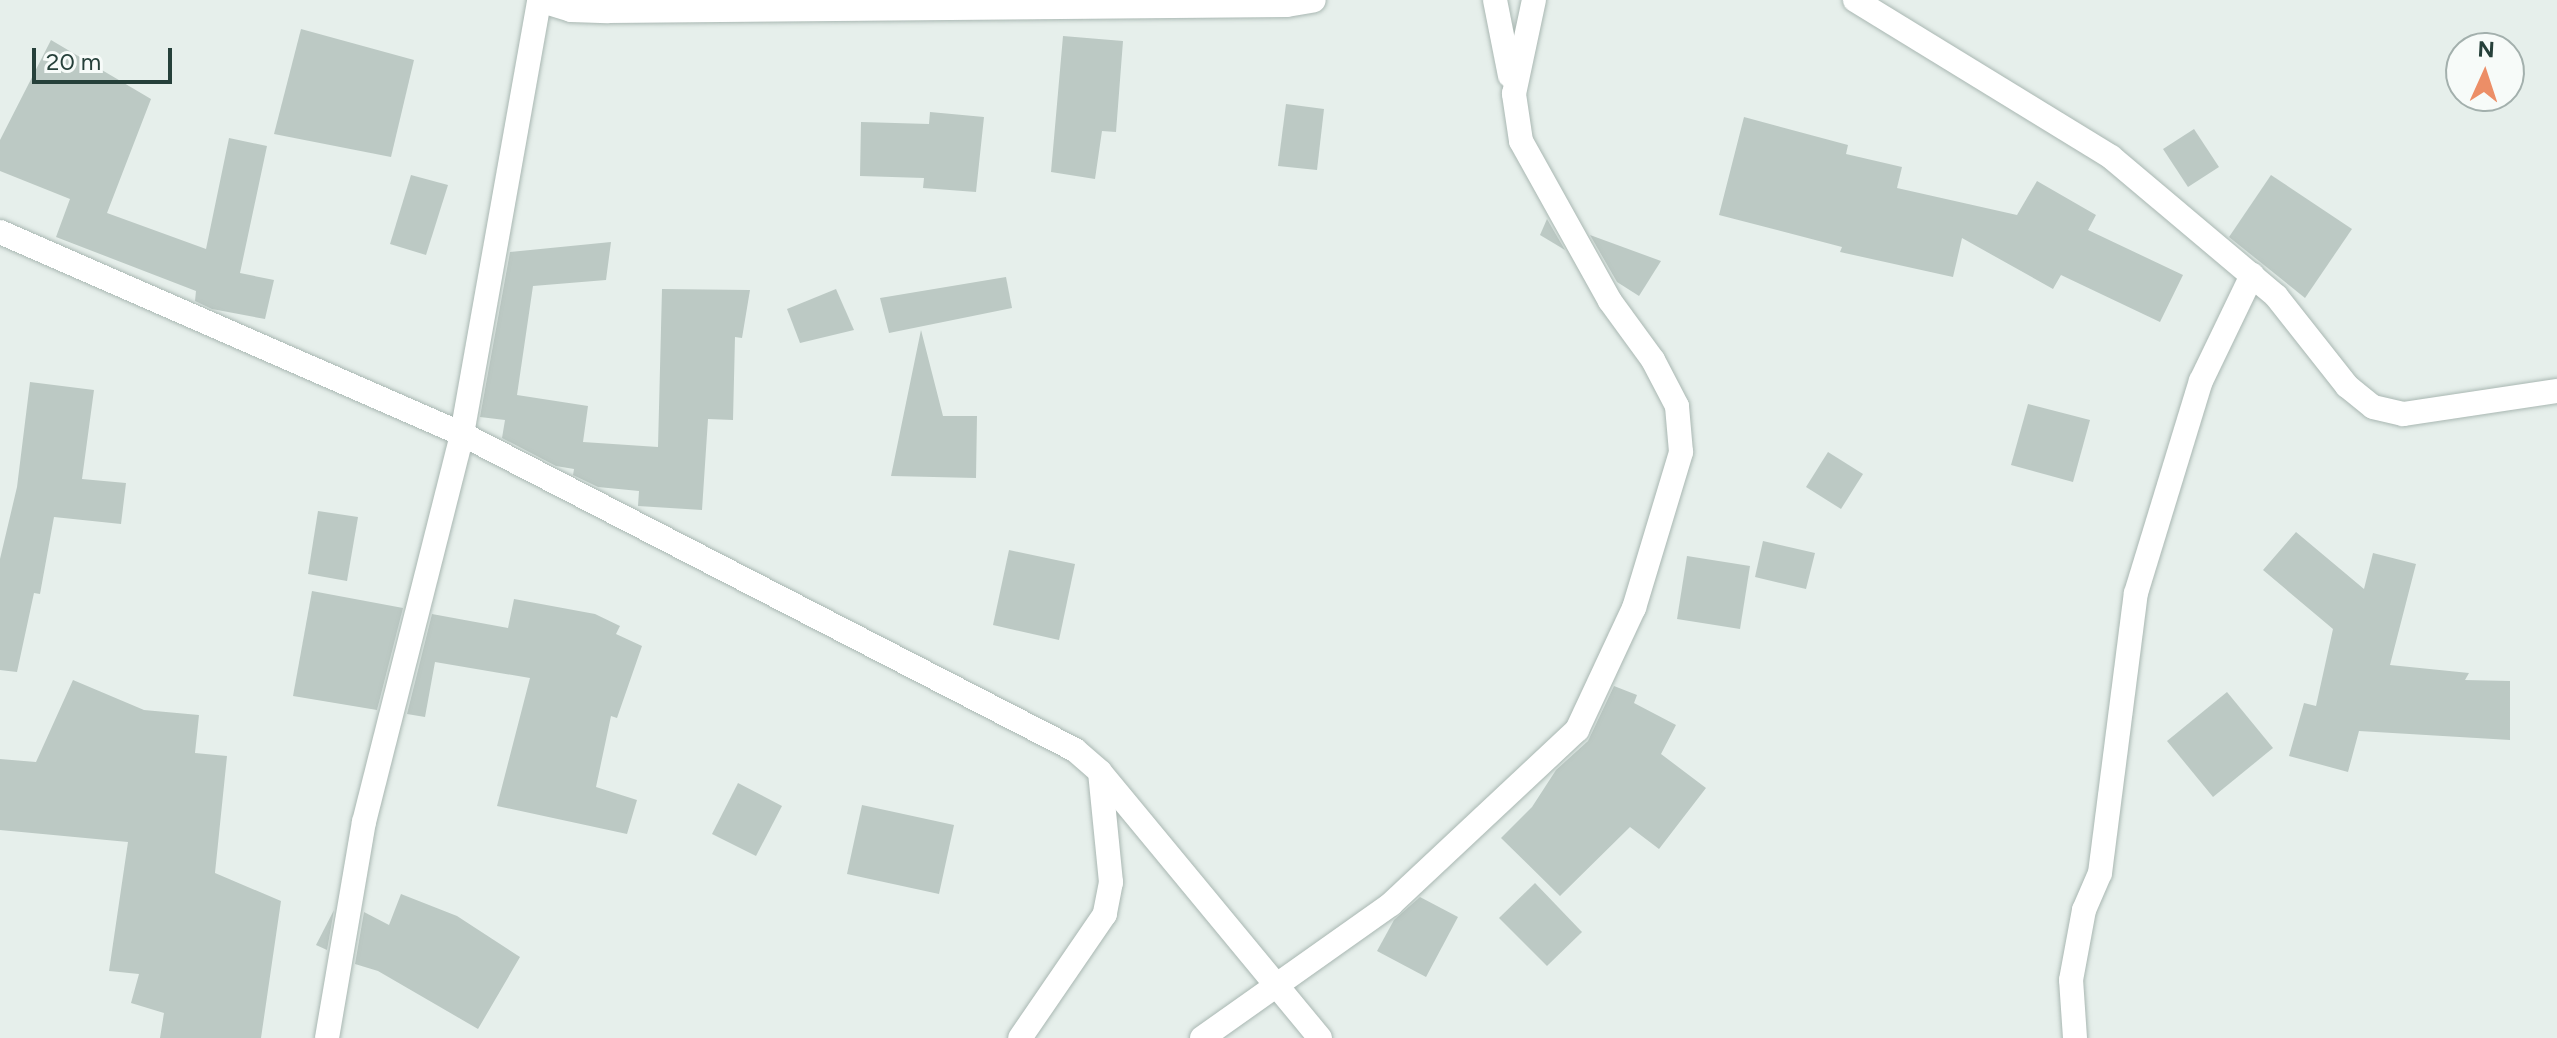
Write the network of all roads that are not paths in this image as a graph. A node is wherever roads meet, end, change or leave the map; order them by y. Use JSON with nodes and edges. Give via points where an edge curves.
{"nodes":[{"id":1,"x":539,"y":0,"type":"edge"},
{"id":2,"x":1314,"y":0,"type":"edge"},
{"id":3,"x":1495,"y":0,"type":"edge"},
{"id":4,"x":1534,"y":0,"type":"edge"},
{"id":5,"x":1855,"y":0,"type":"edge"},
{"id":6,"x":1141,"y":3,"type":"edge"},
{"id":7,"x":900,"y":4,"type":"edge"},
{"id":8,"x":1514,"y":94,"type":"junction"},
{"id":9,"x":0,"y":232,"type":"edge"},
{"id":10,"x":2252,"y":275,"type":"junction"},
{"id":11,"x":2557,"y":391,"type":"edge"},
{"id":12,"x":462,"y":434,"type":"junction"},
{"id":13,"x":1100,"y":772,"type":"junction"},
{"id":14,"x":1278,"y":986,"type":"junction"},
{"id":15,"x":327,"y":1038,"type":"edge"},
{"id":16,"x":1020,"y":1038,"type":"edge"},
{"id":17,"x":1202,"y":1038,"type":"edge"},
{"id":18,"x":1320,"y":1038,"type":"edge"},
{"id":19,"x":2075,"y":1038,"type":"edge"}],
"edges":[{"from":1,"to":7,"type":"street","via":[[558,8],[595,11]]},
{"from":1,"to":12,"type":"street"},
{"from":2,"to":6,"type":"street","via":[[1287,5]]},
{"from":3,"to":8,"type":"street"},
{"from":4,"to":8,"type":"street"},
{"from":5,"to":10,"type":"street","via":[[2111,157]]},
{"from":6,"to":7,"type":"street"},
{"from":8,"to":14,"type":"street","via":[[1521,141],[1610,301],[1653,360],[1677,406],[1681,452],[1634,608],[1577,730],[1391,904]]},
{"from":9,"to":12,"type":"street"},
{"from":10,"to":11,"type":"street","via":[[2276,296],[2347,386],[2373,407],[2403,414]]},
{"from":10,"to":19,"type":"street","via":[[2201,381],[2136,593],[2100,873],[2084,910],[2071,980]]},
{"from":12,"to":13,"type":"street","via":[[1075,750]]},
{"from":12,"to":15,"type":"street","via":[[364,822]]},
{"from":13,"to":14,"type":"street"},
{"from":13,"to":16,"type":"street","via":[[1111,882],[1105,914]]},
{"from":14,"to":17,"type":"street"},
{"from":14,"to":18,"type":"street"}]}
